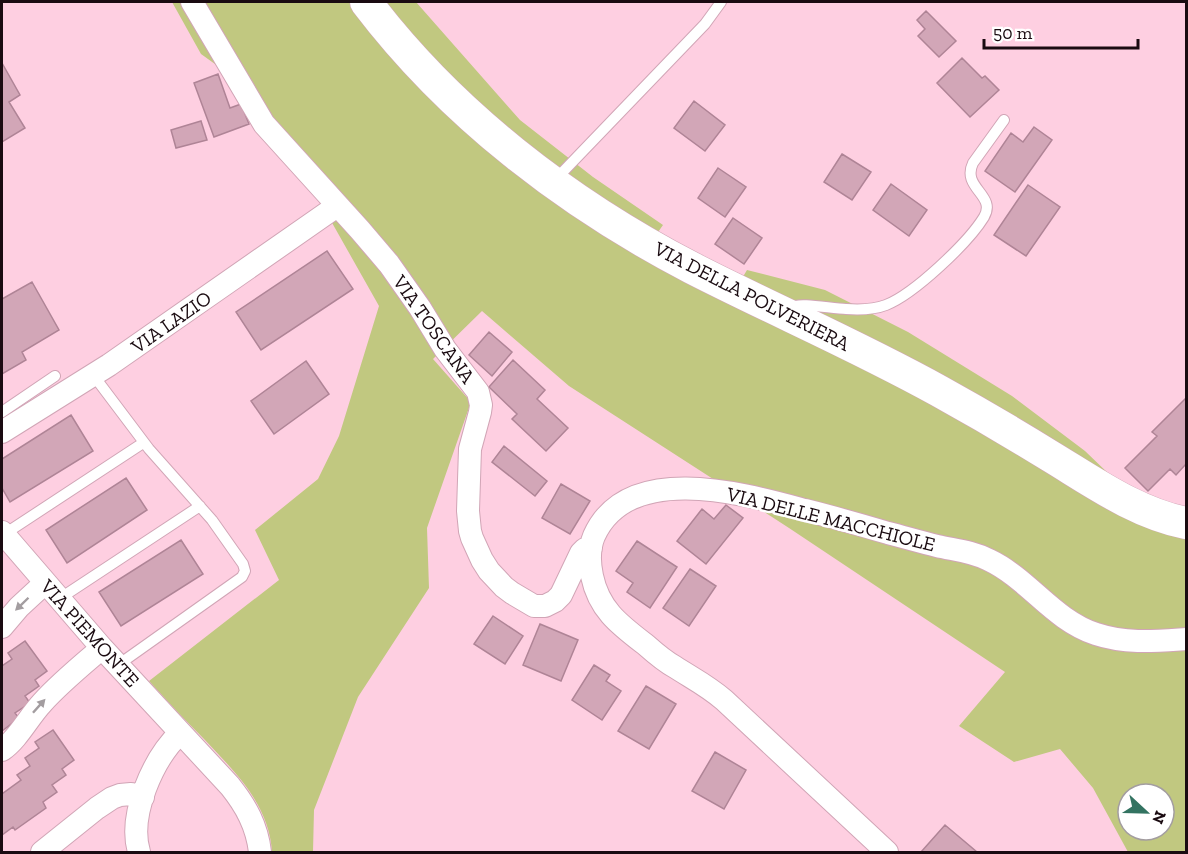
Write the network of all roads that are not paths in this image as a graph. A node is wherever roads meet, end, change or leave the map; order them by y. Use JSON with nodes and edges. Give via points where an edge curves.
{"nodes":[{"id":1,"x":192,"y":2,"type":"edge"},
{"id":2,"x":366,"y":2,"type":"edge"},
{"id":3,"x":721,"y":2,"type":"edge"},
{"id":4,"x":1004,"y":120,"type":"dead end"},
{"id":5,"x":552,"y":182,"type":"junction"},
{"id":6,"x":338,"y":206,"type":"junction"},
{"id":7,"x":787,"y":315,"type":"junction"},
{"id":8,"x":55,"y":376,"type":"dead end"},
{"id":9,"x":93,"y":376,"type":"junction"},
{"id":10,"x":2,"y":412,"type":"edge"},
{"id":11,"x":2,"y":432,"type":"edge"},
{"id":12,"x":144,"y":443,"type":"junction"},
{"id":13,"x":200,"y":506,"type":"junction"},
{"id":14,"x":1186,"y":523,"type":"edge"},
{"id":15,"x":2,"y":533,"type":"edge"},
{"id":16,"x":591,"y":548,"type":"junction"},
{"id":17,"x":52,"y":591,"type":"junction"},
{"id":18,"x":2,"y":627,"type":"edge"},
{"id":19,"x":1186,"y":639,"type":"edge"},
{"id":20,"x":102,"y":648,"type":"junction"},
{"id":21,"x":118,"y":665,"type":"junction"},
{"id":22,"x":180,"y":733,"type":"junction"},
{"id":23,"x":2,"y":750,"type":"edge"},
{"id":24,"x":143,"y":797,"type":"junction"},
{"id":25,"x":876,"y":848,"type":"edge"},
{"id":26,"x":42,"y":852,"type":"edge"},
{"id":27,"x":139,"y":852,"type":"edge"},
{"id":28,"x":260,"y":852,"type":"edge"}],
"edges":[{"from":1,"to":6,"type":"street","name":"VIA TOSCANA","via":[[261,120]]},
{"from":2,"to":5,"type":"main road","name":"VIA DELLA POLVERIERA","via":[[432,78],[480,124]]},
{"from":3,"to":5,"type":"lane","via":[[705,24]]},
{"from":4,"to":7,"type":"lane","via":[[970,171],[971,180],[987,206],[984,216],[940,266],[900,298],[882,306],[854,309],[796,304]]},
{"from":5,"to":7,"type":"main road","name":"VIA DELLA POLVERIERA","via":[[665,253]]},
{"from":6,"to":9,"type":"street","name":"VIA LAZIO"},
{"from":6,"to":16,"type":"street","name":"VIA TOSCANA","via":[[402,280],[479,395],[480,412],[469,455],[468,511],[471,534],[489,571],[512,593],[532,605],[545,606],[561,595],[581,553]]},
{"from":7,"to":14,"type":"main road","name":"VIA DELLA POLVERIERA","via":[[938,390],[1126,501]]},
{"from":8,"to":10,"type":"lane"},
{"from":9,"to":11,"type":"street","name":"VIA LAZIO"},
{"from":9,"to":12,"type":"lane"},
{"from":12,"to":13,"type":"lane"},
{"from":12,"to":15,"type":"lane"},
{"from":13,"to":17,"type":"lane"},
{"from":13,"to":21,"type":"lane","via":[[243,564],[244,574]]},
{"from":15,"to":17,"type":"street","name":"VIA PIEMONTE"},
{"from":16,"to":19,"type":"street","name":"VIA DELLE MACCHIOLE","via":[[605,518],[627,500],[671,489],[729,491],[981,556],[1009,572],[1069,621],[1095,634],[1143,641]]},
{"from":16,"to":25,"type":"street","name":"VIA DELLE MACCHIOLE","via":[[595,587],[615,621],[718,694]]},
{"from":17,"to":18,"type":"street","one_way":true,"via":[[19,607]]},
{"from":17,"to":20,"type":"street","name":"VIA PIEMONTE"},
{"from":20,"to":21,"type":"street","name":"VIA PIEMONTE"},
{"from":23,"to":20,"type":"street","one_way":true,"via":[[52,692]]},
{"from":21,"to":22,"type":"street","name":"VIA PIEMONTE"},
{"from":22,"to":24,"type":"street","via":[[159,759]]},
{"from":22,"to":28,"type":"street","name":"VIA PIEMONTE","via":[[240,798],[255,826]]},
{"from":24,"to":26,"type":"street","via":[[131,794],[112,798]]},
{"from":24,"to":27,"type":"street","via":[[135,834]]}]}
